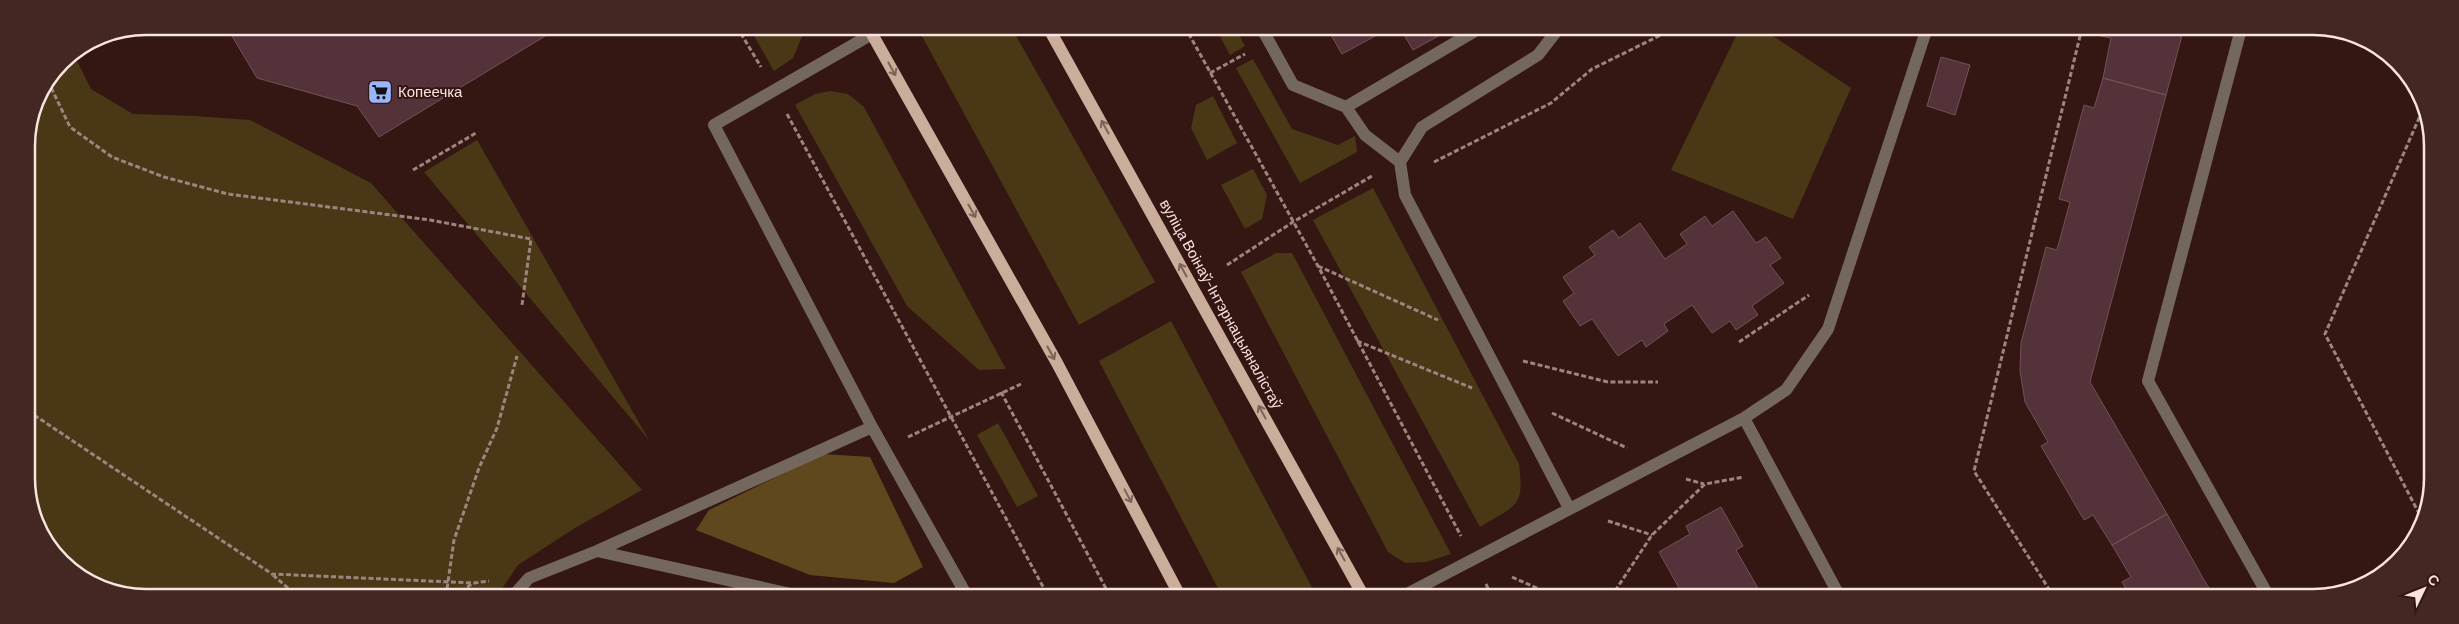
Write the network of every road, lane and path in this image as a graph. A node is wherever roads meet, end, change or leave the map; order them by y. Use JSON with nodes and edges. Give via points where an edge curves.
{"nodes":[{"id":1,"x":742,"y":35,"type":"edge"},
{"id":2,"x":863,"y":35,"type":"edge"},
{"id":3,"x":872,"y":35,"type":"edge"},
{"id":4,"x":1052,"y":35,"type":"edge"},
{"id":5,"x":1189,"y":35,"type":"edge"},
{"id":6,"x":1265,"y":35,"type":"edge"},
{"id":7,"x":1468,"y":35,"type":"edge"},
{"id":8,"x":1554,"y":35,"type":"edge"},
{"id":9,"x":1661,"y":35,"type":"edge"},
{"id":10,"x":1925,"y":35,"type":"edge"},
{"id":11,"x":2080,"y":35,"type":"edge"},
{"id":12,"x":2239,"y":35,"type":"edge"},
{"id":13,"x":1250,"y":52,"type":"dead end"},
{"id":14,"x":1210,"y":73,"type":"junction"},
{"id":15,"x":51,"y":88,"type":"edge"},
{"id":16,"x":774,"y":90,"type":"junction"},
{"id":17,"x":1346,"y":107,"type":"junction"},
{"id":18,"x":2420,"y":116,"type":"edge"},
{"id":19,"x":476,"y":134,"type":"dead end"},
{"id":20,"x":1400,"y":162,"type":"junction"},
{"id":21,"x":1431,"y":163,"type":"dead end"},
{"id":22,"x":413,"y":170,"type":"dead end"},
{"id":23,"x":1375,"y":175,"type":"dead end"},
{"id":24,"x":1293,"y":222,"type":"junction"},
{"id":25,"x":1227,"y":265,"type":"dead end"},
{"id":26,"x":1318,"y":266,"type":"junction"},
{"id":27,"x":1811,"y":294,"type":"dead end"},
{"id":28,"x":522,"y":305,"type":"dead end"},
{"id":29,"x":1446,"y":324,"type":"dead end"},
{"id":30,"x":1358,"y":341,"type":"junction"},
{"id":31,"x":1739,"y":342,"type":"dead end"},
{"id":32,"x":516,"y":356,"type":"dead end"},
{"id":33,"x":1523,"y":361,"type":"dead end"},
{"id":34,"x":1658,"y":382,"type":"dead end"},
{"id":35,"x":1021,"y":384,"type":"dead end"},
{"id":36,"x":1472,"y":388,"type":"dead end"},
{"id":37,"x":1001,"y":392,"type":"junction"},
{"id":38,"x":1552,"y":413,"type":"dead end"},
{"id":39,"x":35,"y":417,"type":"edge"},
{"id":40,"x":952,"y":417,"type":"junction"},
{"id":41,"x":1744,"y":418,"type":"junction"},
{"id":42,"x":872,"y":427,"type":"junction"},
{"id":43,"x":907,"y":437,"type":"dead end"},
{"id":44,"x":1627,"y":449,"type":"dead end"},
{"id":45,"x":1773,"y":472,"type":"junction"},
{"id":46,"x":1685,"y":479,"type":"dead end"},
{"id":47,"x":1705,"y":484,"type":"junction"},
{"id":48,"x":1569,"y":508,"type":"junction"},
{"id":49,"x":2418,"y":512,"type":"edge"},
{"id":50,"x":597,"y":551,"type":"junction"},
{"id":51,"x":1474,"y":560,"type":"junction"},
{"id":52,"x":272,"y":574,"type":"junction"},
{"id":53,"x":1512,"y":577,"type":"dead end"},
{"id":54,"x":529,"y":578,"type":"junction"},
{"id":55,"x":449,"y":582,"type":"junction"},
{"id":56,"x":474,"y":583,"type":"junction"},
{"id":57,"x":289,"y":589,"type":"edge"},
{"id":58,"x":448,"y":589,"type":"edge"},
{"id":59,"x":465,"y":589,"type":"edge"},
{"id":60,"x":519,"y":589,"type":"edge"},
{"id":61,"x":768,"y":589,"type":"edge"},
{"id":62,"x":963,"y":589,"type":"edge"},
{"id":63,"x":1044,"y":589,"type":"edge"},
{"id":64,"x":1106,"y":589,"type":"edge"},
{"id":65,"x":1176,"y":589,"type":"edge"},
{"id":66,"x":1360,"y":589,"type":"edge"},
{"id":67,"x":1417,"y":589,"type":"edge"},
{"id":68,"x":1488,"y":589,"type":"edge"},
{"id":69,"x":1539,"y":589,"type":"edge"},
{"id":70,"x":1617,"y":589,"type":"edge"},
{"id":71,"x":1836,"y":589,"type":"edge"},
{"id":72,"x":2049,"y":589,"type":"edge"},
{"id":73,"x":2264,"y":589,"type":"edge"}],
"edges":[{"from":1,"to":16,"type":"path"},
{"from":2,"to":16,"type":"lane"},
{"from":3,"to":65,"type":"main road","one_way":true,"via":[[1053,355]]},
{"from":66,"to":4,"type":"main road","name":"вуліца Воінаў-Інтэрнацыяналістаў","one_way":true},
{"from":5,"to":14,"type":"path"},
{"from":6,"to":17,"type":"lane","via":[[1294,85]]},
{"from":7,"to":17,"type":"lane"},
{"from":8,"to":20,"type":"lane","via":[[1538,55],[1422,127]]},
{"from":9,"to":21,"type":"path","via":[[1592,69],[1551,102]]},
{"from":10,"to":41,"type":"lane","via":[[1828,328],[1786,390]]},
{"from":11,"to":72,"type":"path","via":[[1974,471]]},
{"from":12,"to":73,"type":"lane","via":[[2148,381]]},
{"from":13,"to":14,"type":"path"},
{"from":14,"to":24,"type":"path"},
{"from":15,"to":28,"type":"path","via":[[70,127],[112,157],[164,177],[228,194],[430,220],[531,239]]},
{"from":16,"to":40,"type":"path"},
{"from":16,"to":42,"type":"lane","via":[[714,125]]},
{"from":17,"to":20,"type":"lane","via":[[1365,135]]},
{"from":18,"to":49,"type":"path","via":[[2325,334]]},
{"from":19,"to":22,"type":"path"},
{"from":20,"to":48,"type":"lane","via":[[1405,195]]},
{"from":23,"to":24,"type":"path"},
{"from":24,"to":25,"type":"path"},
{"from":24,"to":26,"type":"path"},
{"from":26,"to":29,"type":"path"},
{"from":26,"to":30,"type":"path"},
{"from":27,"to":31,"type":"path"},
{"from":30,"to":36,"type":"path"},
{"from":30,"to":51,"type":"path"},
{"from":32,"to":55,"type":"path","via":[[497,428],[454,540]]},
{"from":33,"to":34,"type":"path","via":[[1608,382]]},
{"from":35,"to":37,"type":"path"},
{"from":37,"to":40,"type":"path"},
{"from":37,"to":64,"type":"path"},
{"from":38,"to":44,"type":"path"},
{"from":39,"to":52,"type":"path"},
{"from":40,"to":43,"type":"path"},
{"from":40,"to":63,"type":"path"},
{"from":41,"to":45,"type":"lane"},
{"from":41,"to":48,"type":"lane"},
{"from":42,"to":50,"type":"lane"},
{"from":42,"to":62,"type":"lane"},
{"from":45,"to":47,"type":"path"},
{"from":45,"to":71,"type":"lane"},
{"from":46,"to":47,"type":"path"},
{"from":47,"to":70,"type":"path","via":[[1652,535]]},
{"from":48,"to":51,"type":"lane"},
{"from":50,"to":54,"type":"lane"},
{"from":50,"to":61,"type":"lane"},
{"from":51,"to":67,"type":"lane"},
{"from":51,"to":68,"type":"path"},
{"from":52,"to":55,"type":"path"},
{"from":52,"to":57,"type":"path"},
{"from":53,"to":69,"type":"path"},
{"from":54,"to":56,"type":"path"},
{"from":54,"to":60,"type":"lane"},
{"from":55,"to":56,"type":"path"},
{"from":55,"to":58,"type":"path"},
{"from":56,"to":59,"type":"path"}]}
